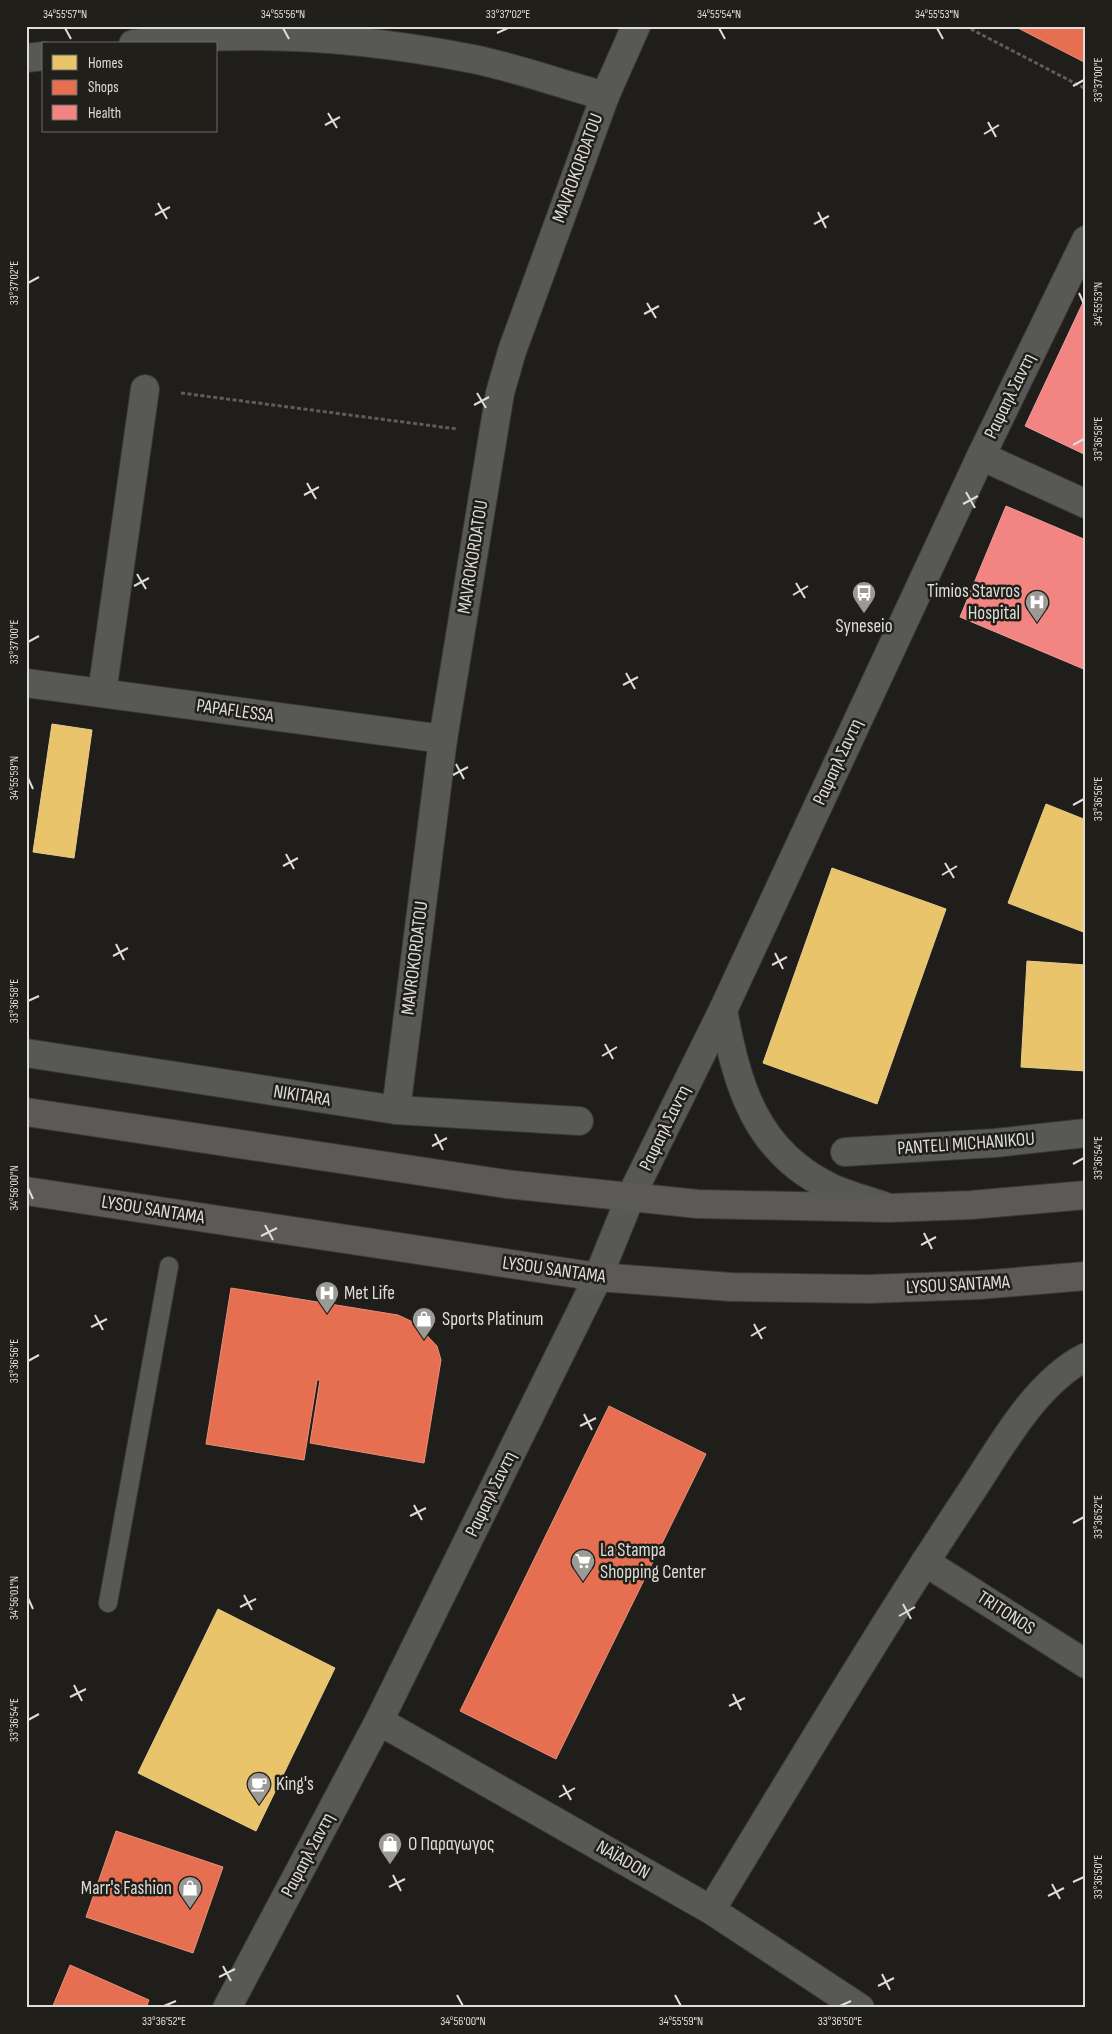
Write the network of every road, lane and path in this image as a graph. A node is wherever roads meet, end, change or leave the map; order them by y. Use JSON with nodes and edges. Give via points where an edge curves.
{"nodes":[{"id":1,"x":636,"y":26,"type":"edge"},
{"id":2,"x":965,"y":26,"type":"edge"},
{"id":3,"x":147,"y":42,"type":"edge"},
{"id":4,"x":42,"y":56,"type":"edge"},
{"id":5,"x":26,"y":58,"type":"edge"},
{"id":6,"x":1086,"y":89,"type":"edge"},
{"id":7,"x":605,"y":96,"type":"junction"},
{"id":8,"x":1086,"y":240,"type":"edge"},
{"id":9,"x":145,"y":389,"type":"joint"},
{"id":10,"x":493,"y":433,"type":"junction"},
{"id":11,"x":981,"y":456,"type":"junction"},
{"id":12,"x":1086,"y":504,"type":"edge"},
{"id":13,"x":26,"y":683,"type":"edge"},
{"id":14,"x":102,"y":693,"type":"junction"},
{"id":15,"x":443,"y":739,"type":"junction"},
{"id":16,"x":723,"y":1010,"type":"junction"},
{"id":17,"x":26,"y":1053,"type":"edge"},
{"id":18,"x":396,"y":1110,"type":"junction"},
{"id":19,"x":26,"y":1112,"type":"edge"},
{"id":20,"x":579,"y":1121,"type":"dead end"},
{"id":21,"x":1086,"y":1133,"type":"edge"},
{"id":22,"x":845,"y":1152,"type":"dead end"},
{"id":23,"x":26,"y":1191,"type":"edge"},
{"id":24,"x":1086,"y":1195,"type":"edge"},
{"id":25,"x":630,"y":1198,"type":"junction"},
{"id":26,"x":889,"y":1208,"type":"junction"},
{"id":27,"x":169,"y":1266,"type":"dead end"},
{"id":28,"x":1086,"y":1276,"type":"edge"},
{"id":29,"x":598,"y":1277,"type":"junction"},
{"id":30,"x":1086,"y":1357,"type":"edge"},
{"id":31,"x":925,"y":1562,"type":"junction"},
{"id":32,"x":108,"y":1603,"type":"dead end"},
{"id":33,"x":1086,"y":1664,"type":"edge"},
{"id":34,"x":379,"y":1721,"type":"junction"},
{"id":35,"x":711,"y":1910,"type":"junction"},
{"id":36,"x":227,"y":2008,"type":"edge"},
{"id":37,"x":860,"y":2008,"type":"edge"}],
"edges":[{"from":1,"to":7,"type":"street","name":"MAVROKORDATOU"},
{"from":2,"to":6,"type":"path"},
{"from":3,"to":7,"type":"street","via":[[262,36],[360,41],[475,60]]},
{"from":4,"to":5,"type":"street"},
{"from":7,"to":10,"type":"street","name":"MAVROKORDATOU","via":[[512,351]]},
{"from":8,"to":11,"type":"street","name":"Ραφαηλ Σαντη"},
{"from":9,"to":10,"type":"path"},
{"from":9,"to":14,"type":"street"},
{"from":10,"to":15,"type":"street","name":"MAVROKORDATOU"},
{"from":11,"to":12,"type":"street"},
{"from":11,"to":16,"type":"street","name":"Ραφαηλ Σαντη"},
{"from":13,"to":14,"type":"street","name":"PAPAFLESSA"},
{"from":14,"to":15,"type":"street","name":"PAPAFLESSA"},
{"from":15,"to":18,"type":"street","name":"MAVROKORDATOU"},
{"from":16,"to":25,"type":"street","name":"Ραφαηλ Σαντη"},
{"from":16,"to":26,"type":"street","via":[[738,1080],[764,1131],[802,1169],[830,1187]]},
{"from":17,"to":18,"type":"street","name":"NIKITARA"},
{"from":18,"to":20,"type":"street","name":"NIKITARA"},
{"from":19,"to":25,"type":"main road","via":[[506,1184]]},
{"from":21,"to":22,"type":"street","name":"PANTELI MICHANIKOU","via":[[995,1143]]},
{"from":23,"to":29,"type":"main road","name":"LYSOU SANTAMA"},
{"from":24,"to":26,"type":"main road"},
{"from":25,"to":26,"type":"main road","via":[[718,1205]]},
{"from":25,"to":29,"type":"street","name":"Ραφαηλ Σαντη"},
{"from":27,"to":32,"type":"lane"},
{"from":28,"to":29,"type":"main road","name":"LYSOU SANTAMA","via":[[979,1285],[868,1289],[731,1287]]},
{"from":29,"to":34,"type":"street","name":"Ραφαηλ Σαντη"},
{"from":30,"to":31,"type":"street","via":[[1058,1376],[1025,1411]]},
{"from":31,"to":33,"type":"street","name":"TRITONOS"},
{"from":31,"to":35,"type":"street"},
{"from":34,"to":35,"type":"street","name":"NAÏADON"},
{"from":34,"to":36,"type":"street","name":"Ραφαηλ Σαντη"},
{"from":35,"to":37,"type":"street","name":"NAÏADON"}]}
